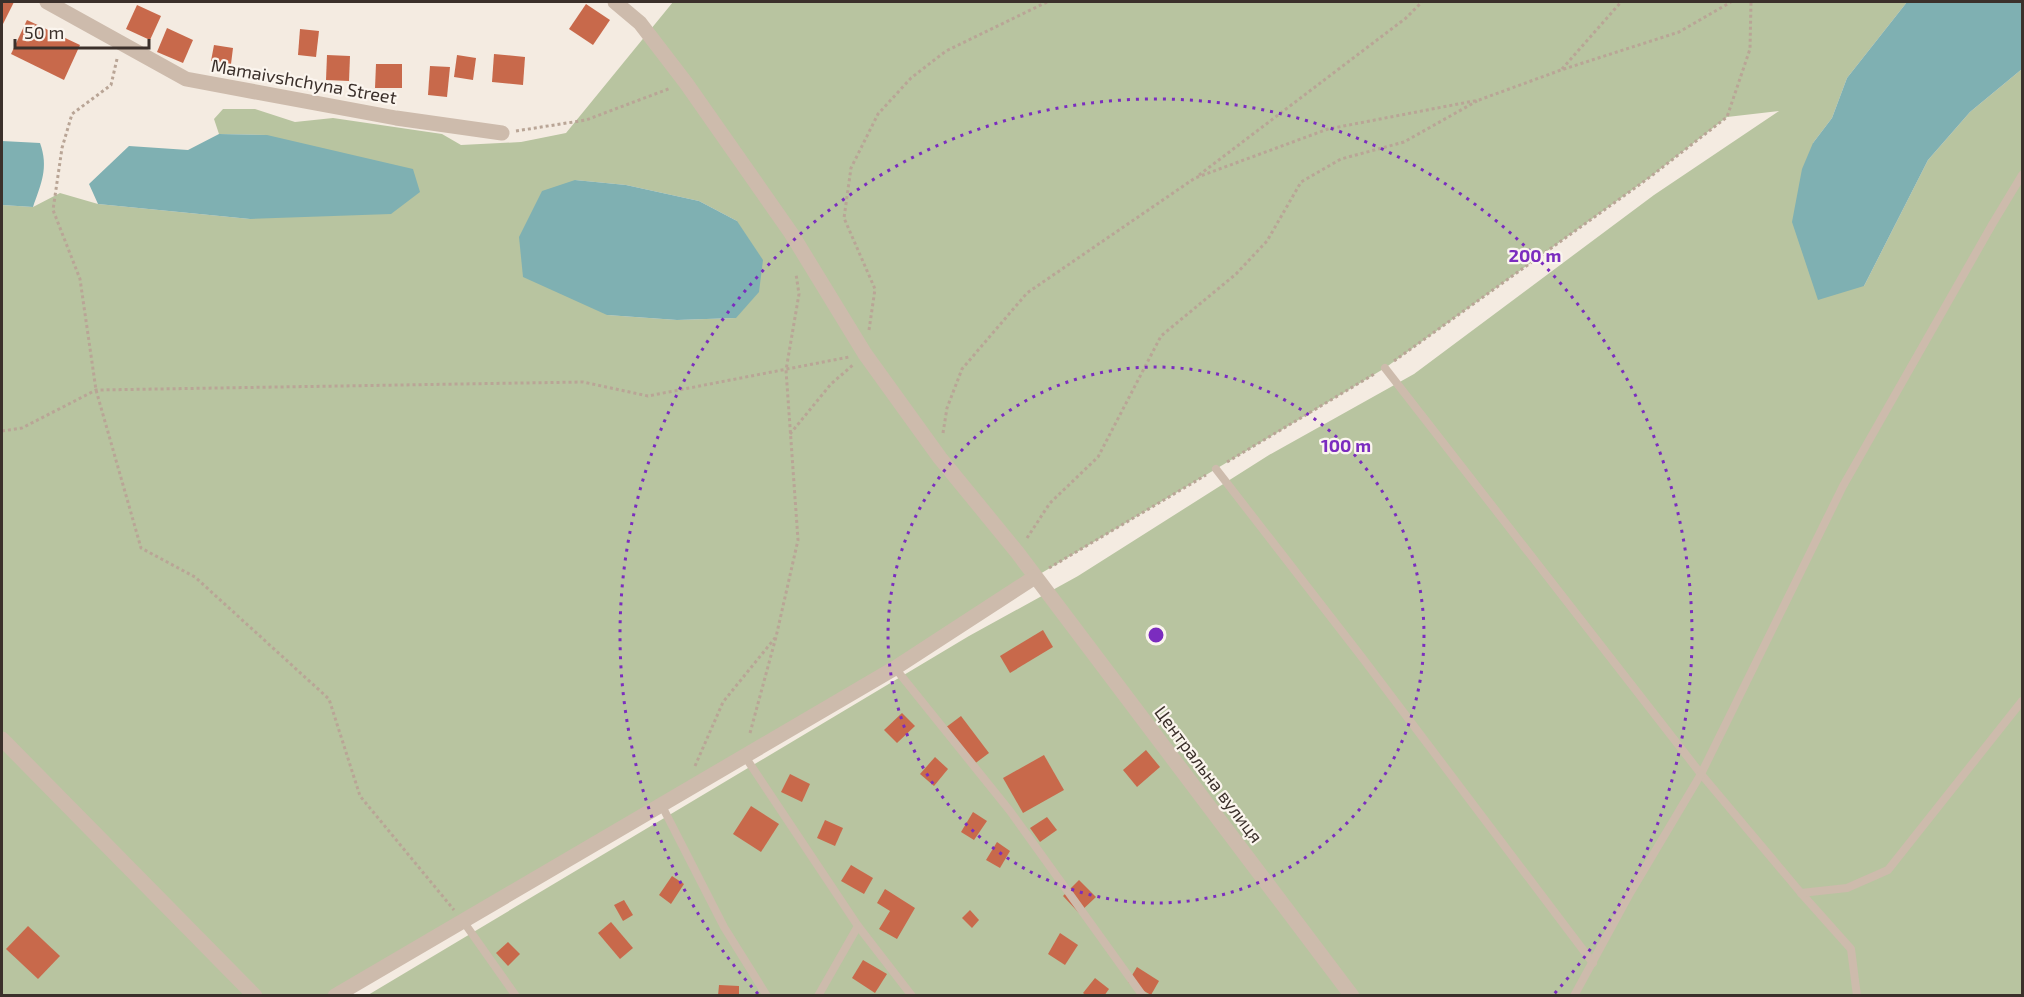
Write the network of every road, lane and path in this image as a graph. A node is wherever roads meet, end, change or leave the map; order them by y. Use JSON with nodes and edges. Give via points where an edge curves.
{"nodes":[{"id":1,"x":47,"y":2,"type":"edge"},
{"id":2,"x":615,"y":2,"type":"edge"},
{"id":3,"x":1047,"y":2,"type":"edge"},
{"id":4,"x":1422,"y":2,"type":"edge"},
{"id":5,"x":1621,"y":2,"type":"edge"},
{"id":6,"x":1731,"y":2,"type":"edge"},
{"id":7,"x":1751,"y":2,"type":"edge"},
{"id":8,"x":121,"y":43,"type":"junction"},
{"id":9,"x":1561,"y":70,"type":"junction"},
{"id":10,"x":686,"y":83,"type":"junction"},
{"id":11,"x":1479,"y":99,"type":"junction"},
{"id":12,"x":1727,"y":117,"type":"dead end"},
{"id":13,"x":502,"y":133,"type":"joint"},
{"id":14,"x":2022,"y":175,"type":"edge"},
{"id":15,"x":1195,"y":178,"type":"junction"},
{"id":16,"x":796,"y":274,"type":"dead end"},
{"id":17,"x":866,"y":354,"type":"junction"},
{"id":18,"x":1385,"y":368,"type":"dead end"},
{"id":19,"x":786,"y":370,"type":"junction"},
{"id":20,"x":96,"y":390,"type":"junction"},
{"id":21,"x":2,"y":431,"type":"edge"},
{"id":22,"x":790,"y":434,"type":"junction"},
{"id":23,"x":940,"y":458,"type":"junction"},
{"id":24,"x":1216,"y":469,"type":"dead end"},
{"id":25,"x":1017,"y":552,"type":"junction"},
{"id":26,"x":1035,"y":577,"type":"junction"},
{"id":27,"x":776,"y":637,"type":"junction"},
{"id":28,"x":895,"y":668,"type":"junction"},
{"id":29,"x":2022,"y":701,"type":"edge"},
{"id":30,"x":2,"y":739,"type":"edge"},
{"id":31,"x":744,"y":755,"type":"junction"},
{"id":32,"x":1701,"y":774,"type":"junction"},
{"id":33,"x":685,"y":791,"type":"junction"},
{"id":34,"x":661,"y":804,"type":"junction"},
{"id":35,"x":1801,"y":893,"type":"junction"},
{"id":36,"x":463,"y":920,"type":"junction"},
{"id":37,"x":858,"y":926,"type":"junction"},
{"id":38,"x":1593,"y":963,"type":"junction"},
{"id":39,"x":255,"y":996,"type":"edge"},
{"id":40,"x":335,"y":996,"type":"edge"},
{"id":41,"x":516,"y":996,"type":"edge"},
{"id":42,"x":767,"y":996,"type":"edge"},
{"id":43,"x":818,"y":996,"type":"edge"},
{"id":44,"x":912,"y":996,"type":"edge"},
{"id":45,"x":1143,"y":996,"type":"edge"},
{"id":46,"x":1352,"y":996,"type":"edge"},
{"id":47,"x":1574,"y":996,"type":"edge"},
{"id":48,"x":1857,"y":996,"type":"edge"}],
"edges":[{"from":1,"to":8,"type":"street","name":"Mamaivshchyna Street"},
{"from":2,"to":10,"type":"street","name":"Центральна вулиця","via":[[640,23]]},
{"from":3,"to":17,"type":"path","via":[[946,51],[911,78],[878,114],[851,168],[844,218],[874,289]]},
{"from":4,"to":15,"type":"path"},
{"from":5,"to":9,"type":"path"},
{"from":6,"to":9,"type":"path","via":[[1679,32]]},
{"from":7,"to":12,"type":"path","via":[[1750,48]]},
{"from":8,"to":13,"type":"street","name":"Mamaivshchyna Street","via":[[186,79],[396,118]]},
{"from":8,"to":20,"type":"path","via":[[111,85],[72,114],[52,210],[80,279]]},
{"from":9,"to":11,"type":"path"},
{"from":10,"to":13,"type":"path","via":[[586,120]]},
{"from":10,"to":17,"type":"street","name":"Центральна вулиця","via":[[791,233]]},
{"from":11,"to":15,"type":"path","via":[[1328,129]]},
{"from":11,"to":25,"type":"path","via":[[1404,142],[1341,159],[1301,182],[1267,241],[1236,274],[1161,336],[1098,458],[1050,503]]},
{"from":14,"to":32,"type":"lane","via":[[1843,486]]},
{"from":15,"to":23,"type":"path","via":[[1027,293],[963,369],[947,408]]},
{"from":16,"to":19,"type":"path","via":[[799,294]]},
{"from":17,"to":19,"type":"path"},
{"from":17,"to":22,"type":"path","via":[[831,384]]},
{"from":17,"to":23,"type":"street","name":"Центральна вулиця"},
{"from":18,"to":32,"type":"lane"},
{"from":19,"to":20,"type":"path","via":[[648,396],[583,382]]},
{"from":19,"to":22,"type":"path"},
{"from":20,"to":21,"type":"path","via":[[22,428]]},
{"from":20,"to":36,"type":"path","via":[[141,548],[195,577],[329,699],[360,796]]},
{"from":22,"to":27,"type":"path","via":[[798,540]]},
{"from":23,"to":25,"type":"street","name":"Центральна вулиця"},
{"from":24,"to":38,"type":"lane"},
{"from":25,"to":26,"type":"street","name":"Центральна вулиця"},
{"from":26,"to":28,"type":"street"},
{"from":26,"to":46,"type":"street","name":"Центральна вулиця"},
{"from":27,"to":31,"type":"path"},
{"from":27,"to":33,"type":"path","via":[[723,702]]},
{"from":28,"to":31,"type":"street"},
{"from":28,"to":45,"type":"lane","via":[[1010,812]]},
{"from":29,"to":35,"type":"lane","via":[[1888,870],[1847,888]]},
{"from":30,"to":39,"type":"street"},
{"from":31,"to":33,"type":"street"},
{"from":31,"to":37,"type":"lane"},
{"from":32,"to":35,"type":"lane"},
{"from":32,"to":38,"type":"lane"},
{"from":33,"to":34,"type":"street"},
{"from":34,"to":36,"type":"street"},
{"from":34,"to":42,"type":"lane","via":[[724,927]]},
{"from":35,"to":48,"type":"lane","via":[[1851,949]]},
{"from":36,"to":40,"type":"street"},
{"from":36,"to":41,"type":"lane"},
{"from":37,"to":43,"type":"lane"},
{"from":37,"to":44,"type":"lane"},
{"from":38,"to":47,"type":"lane"}]}
